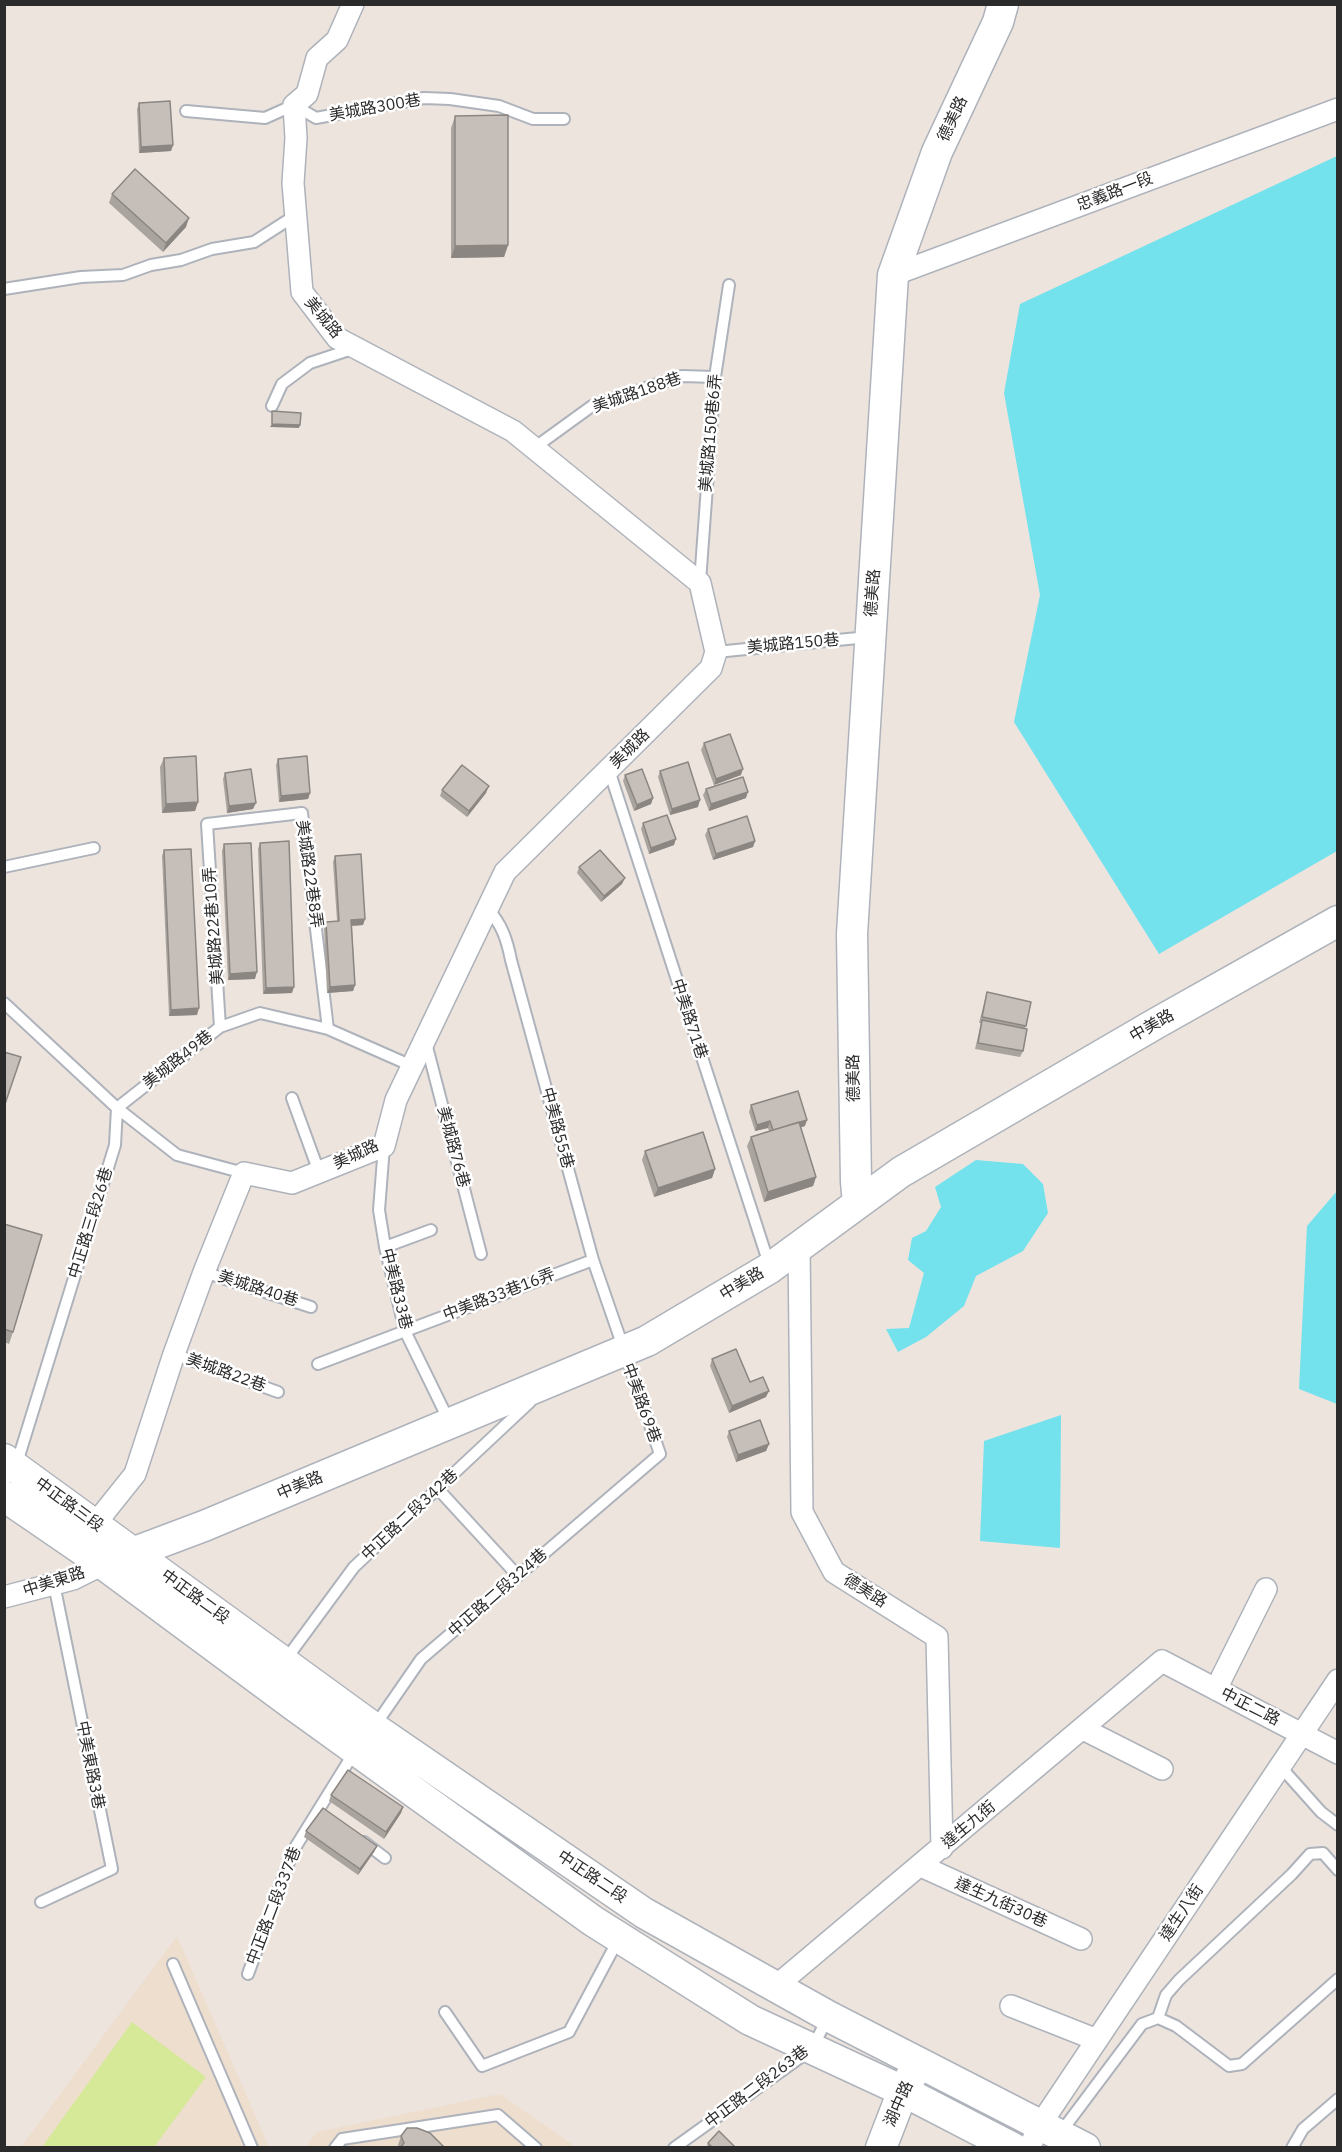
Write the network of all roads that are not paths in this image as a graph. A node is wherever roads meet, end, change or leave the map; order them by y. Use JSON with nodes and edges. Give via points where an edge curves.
{"nodes":[{"id":1,"x":353,"y":4,"type":"edge"},
{"id":2,"x":1003,"y":4,"type":"edge"},
{"id":3,"x":294,"y":105,"type":"junction"},
{"id":4,"x":1338,"y":108,"type":"edge"},
{"id":5,"x":186,"y":111,"type":"dead end"},
{"id":6,"x":564,"y":119,"type":"dead end"},
{"id":7,"x":296,"y":215,"type":"junction"},
{"id":8,"x":893,"y":275,"type":"junction"},
{"id":9,"x":729,"y":285,"type":"dead end"},
{"id":10,"x":4,"y":289,"type":"edge"},
{"id":11,"x":356,"y":348,"type":"junction"},
{"id":12,"x":715,"y":377,"type":"junction"},
{"id":13,"x":272,"y":406,"type":"dead end"},
{"id":14,"x":534,"y":448,"type":"junction"},
{"id":15,"x":700,"y":583,"type":"junction"},
{"id":16,"x":871,"y":637,"type":"junction"},
{"id":17,"x":716,"y":652,"type":"junction"},
{"id":18,"x":609,"y":770,"type":"junction"},
{"id":19,"x":207,"y":824,"type":"joint"},
{"id":20,"x":94,"y":848,"type":"dead end"},
{"id":21,"x":4,"y":867,"type":"edge"},
{"id":22,"x":488,"y":908,"type":"junction"},
{"id":23,"x":1338,"y":921,"type":"edge"},
{"id":24,"x":4,"y":1003,"type":"edge"},
{"id":25,"x":220,"y":1027,"type":"junction"},
{"id":26,"x":328,"y":1029,"type":"junction"},
{"id":27,"x":425,"y":1039,"type":"junction"},
{"id":28,"x":412,"y":1066,"type":"junction"},
{"id":29,"x":292,"y":1098,"type":"dead end"},
{"id":30,"x":117,"y":1108,"type":"junction"},
{"id":31,"x":384,"y":1146,"type":"junction"},
{"id":32,"x":319,"y":1172,"type":"junction"},
{"id":33,"x":244,"y":1173,"type":"junction"},
{"id":34,"x":858,"y":1203,"type":"junction"},
{"id":35,"x":431,"y":1230,"type":"dead end"},
{"id":36,"x":799,"y":1246,"type":"junction"},
{"id":37,"x":385,"y":1247,"type":"junction"},
{"id":38,"x":481,"y":1254,"type":"dead end"},
{"id":39,"x":593,"y":1260,"type":"junction"},
{"id":40,"x":770,"y":1268,"type":"junction"},
{"id":41,"x":204,"y":1272,"type":"junction"},
{"id":42,"x":311,"y":1307,"type":"dead end"},
{"id":43,"x":405,"y":1331,"type":"junction"},
{"id":44,"x":623,"y":1351,"type":"junction"},
{"id":45,"x":174,"y":1354,"type":"junction"},
{"id":46,"x":318,"y":1364,"type":"dead end"},
{"id":47,"x":552,"y":1380,"type":"junction"},
{"id":48,"x":278,"y":1392,"type":"dead end"},
{"id":49,"x":450,"y":1424,"type":"junction"},
{"id":50,"x":660,"y":1454,"type":"joint"},
{"id":51,"x":8,"y":1469,"type":"edge"},
{"id":52,"x":438,"y":1489,"type":"junction"},
{"id":53,"x":4,"y":1496,"type":"edge"},
{"id":54,"x":95,"y":1524,"type":"junction"},
{"id":55,"x":132,"y":1551,"type":"junction"},
{"id":56,"x":103,"y":1564,"type":"junction"},
{"id":57,"x":518,"y":1576,"type":"junction"},
{"id":58,"x":54,"y":1584,"type":"junction"},
{"id":59,"x":1266,"y":1589,"type":"dead end"},
{"id":60,"x":4,"y":1597,"type":"edge"},
{"id":61,"x":1162,"y":1661,"type":"joint"},
{"id":62,"x":283,"y":1662,"type":"junction"},
{"id":63,"x":1338,"y":1680,"type":"edge"},
{"id":64,"x":1217,"y":1690,"type":"junction"},
{"id":65,"x":1083,"y":1729,"type":"junction"},
{"id":66,"x":1301,"y":1734,"type":"junction"},
{"id":67,"x":365,"y":1739,"type":"junction"},
{"id":68,"x":1338,"y":1753,"type":"edge"},
{"id":69,"x":1280,"y":1766,"type":"junction"},
{"id":70,"x":1162,"y":1769,"type":"dead end"},
{"id":71,"x":1338,"y":1825,"type":"edge"},
{"id":72,"x":357,"y":1837,"type":"edge"},
{"id":73,"x":942,"y":1848,"type":"junction"},
{"id":74,"x":386,"y":1858,"type":"dead end"},
{"id":75,"x":921,"y":1866,"type":"junction"},
{"id":76,"x":1338,"y":1870,"type":"edge"},
{"id":77,"x":41,"y":1902,"type":"dead end"},
{"id":78,"x":620,"y":1938,"type":"junction"},
{"id":79,"x":1081,"y":1939,"type":"dead end"},
{"id":80,"x":173,"y":1964,"type":"dead end"},
{"id":81,"x":248,"y":1974,"type":"dead end"},
{"id":82,"x":1338,"y":1979,"type":"edge"},
{"id":83,"x":775,"y":1987,"type":"junction"},
{"id":84,"x":1011,"y":2006,"type":"dead end"},
{"id":85,"x":445,"y":2012,"type":"dead end"},
{"id":86,"x":828,"y":2016,"type":"junction"},
{"id":87,"x":1158,"y":2018,"type":"junction"},
{"id":88,"x":1097,"y":2040,"type":"junction"},
{"id":89,"x":812,"y":2049,"type":"junction"},
{"id":90,"x":920,"y":2062,"type":"junction"},
{"id":91,"x":903,"y":2091,"type":"junction"},
{"id":92,"x":1338,"y":2099,"type":"edge"},
{"id":93,"x":1053,"y":2139,"type":"edge"},
{"id":94,"x":252,"y":2148,"type":"edge"},
{"id":95,"x":335,"y":2148,"type":"edge"},
{"id":96,"x":536,"y":2148,"type":"edge"},
{"id":97,"x":674,"y":2148,"type":"edge"},
{"id":98,"x":881,"y":2148,"type":"edge"},
{"id":99,"x":1013,"y":2148,"type":"edge"},
{"id":100,"x":1292,"y":2148,"type":"edge"}],
"edges":[{"from":1,"to":3,"type":"street","via":[[337,40],[317,58],[307,94]]},
{"from":2,"to":8,"type":"street","name":"德美路","via":[[937,152]]},
{"from":3,"to":5,"type":"lane","via":[[266,118]]},
{"from":3,"to":6,"type":"lane","name":"美城路300巷","via":[[316,118],[424,98],[450,99],[499,106],[533,119]]},
{"from":3,"to":7,"type":"street","name":"美城路"},
{"from":4,"to":8,"type":"street","name":"忠義路一段"},
{"from":7,"to":10,"type":"lane","via":[[254,242],[212,249],[123,275]]},
{"from":7,"to":11,"type":"street","name":"美城路","via":[[302,292],[337,338]]},
{"from":8,"to":16,"type":"street","name":"德美路"},
{"from":9,"to":12,"type":"lane","name":"美城路150巷6弄"},
{"from":11,"to":13,"type":"lane","via":[[310,363],[282,384]]},
{"from":11,"to":14,"type":"street","name":"美城路","via":[[513,431]]},
{"from":12,"to":14,"type":"lane","name":"美城路188巷","via":[[682,376],[592,406]]},
{"from":12,"to":15,"type":"lane","name":"美城路150巷6弄"},
{"from":14,"to":15,"type":"street","name":"美城路"},
{"from":15,"to":17,"type":"street"},
{"from":16,"to":17,"type":"lane","name":"美城路150巷"},
{"from":16,"to":34,"type":"street","name":"德美路","via":[[852,934]]},
{"from":17,"to":18,"type":"street","name":"美城路","via":[[711,668]]},
{"from":18,"to":22,"type":"street","name":"美城路","via":[[505,872]]},
{"from":18,"to":40,"type":"lane","name":"中美路71巷"},
{"from":19,"to":25,"type":"lane","name":"美城路22巷10弄"},
{"from":19,"to":26,"type":"lane","name":"美城路22巷8弄","via":[[302,813]]},
{"from":20,"to":21,"type":"lane"},
{"from":22,"to":27,"type":"street","name":"美城路"},
{"from":22,"to":39,"type":"lane","name":"中美路55巷","via":[[507,938]]},
{"from":23,"to":34,"type":"street","name":"中美路","via":[[901,1172]]},
{"from":24,"to":30,"type":"lane"},
{"from":25,"to":26,"type":"lane","name":"美城路49巷","via":[[260,1013]]},
{"from":25,"to":30,"type":"lane","name":"美城路49巷"},
{"from":26,"to":28,"type":"lane","name":"美城路49巷"},
{"from":27,"to":28,"type":"street","name":"美城路"},
{"from":27,"to":38,"type":"lane","name":"美城路76巷"},
{"from":28,"to":31,"type":"street","name":"美城路","via":[[396,1100]]},
{"from":29,"to":32,"type":"lane"},
{"from":30,"to":33,"type":"lane","via":[[177,1155]]},
{"from":30,"to":51,"type":"lane","name":"中正路三段26巷","via":[[115,1145]]},
{"from":31,"to":32,"type":"street","name":"美城路"},
{"from":31,"to":37,"type":"lane","name":"中美路33巷","via":[[379,1210]]},
{"from":32,"to":33,"type":"street","name":"美城路","via":[[292,1183]]},
{"from":33,"to":41,"type":"street"},
{"from":34,"to":36,"type":"street","name":"中美路"},
{"from":35,"to":37,"type":"lane"},
{"from":36,"to":40,"type":"street","name":"中美路"},
{"from":36,"to":73,"type":"street","name":"德美路","via":[[802,1512],[834,1572],[937,1637]]},
{"from":37,"to":43,"type":"lane","name":"中美路33巷"},
{"from":39,"to":43,"type":"lane","name":"中美路33巷16弄"},
{"from":39,"to":44,"type":"lane","name":"中美路55巷"},
{"from":40,"to":44,"type":"street","name":"中美路","via":[[647,1341]]},
{"from":41,"to":42,"type":"lane","name":"美城路40巷"},
{"from":41,"to":45,"type":"street"},
{"from":43,"to":46,"type":"lane","name":"中美路33巷16弄"},
{"from":43,"to":49,"type":"lane","name":"中美路33巷"},
{"from":44,"to":47,"type":"street","name":"中美路"},
{"from":44,"to":50,"type":"lane","name":"中美路69巷"},
{"from":45,"to":48,"type":"lane","name":"美城路22巷"},
{"from":45,"to":54,"type":"street","via":[[135,1474]]},
{"from":47,"to":49,"type":"street","name":"中美路"},
{"from":47,"to":52,"type":"lane","name":"中正路二段342巷"},
{"from":49,"to":55,"type":"street","name":"中美路","via":[[204,1526]]},
{"from":50,"to":57,"type":"lane","name":"中正路二段324巷"},
{"from":51,"to":54,"type":"street","name":"中正路三段"},
{"from":52,"to":57,"type":"lane"},
{"from":52,"to":62,"type":"lane","name":"中正路二段342巷","via":[[354,1568]]},
{"from":53,"to":56,"type":"street","name":"中正路三段"},
{"from":54,"to":55,"type":"street","name":"中正路三段"},
{"from":55,"to":56,"type":"street","name":"中美路"},
{"from":55,"to":62,"type":"street","name":"中正路二段"},
{"from":56,"to":58,"type":"street","name":"中美東路"},
{"from":56,"to":67,"type":"street","name":"中正路二段"},
{"from":57,"to":67,"type":"lane","name":"中正路二段324巷","via":[[420,1659]]},
{"from":58,"to":60,"type":"street","name":"中美東路"},
{"from":58,"to":77,"type":"lane","name":"中美東路3巷","via":[[112,1869]]},
{"from":59,"to":64,"type":"street"},
{"from":61,"to":64,"type":"street","name":"中正二路"},
{"from":61,"to":65,"type":"street","name":"達生九街"},
{"from":62,"to":67,"type":"street","name":"中正路二段"},
{"from":63,"to":66,"type":"street","name":"達生八街"},
{"from":64,"to":66,"type":"street","name":"中正二路"},
{"from":65,"to":70,"type":"street"},
{"from":65,"to":73,"type":"street","name":"達生九街"},
{"from":66,"to":68,"type":"street","name":"中正二路"},
{"from":66,"to":69,"type":"street","name":"達生八街"},
{"from":67,"to":78,"type":"street","name":"中正路二段","via":[[593,1921]]},
{"from":67,"to":81,"type":"lane","name":"中正路二段337巷","via":[[324,1812],[293,1851]]},
{"from":67,"to":83,"type":"street","name":"中正路二段","via":[[644,1913]]},
{"from":69,"to":71,"type":"lane","via":[[1321,1812]]},
{"from":69,"to":88,"type":"street","name":"達生八街"},
{"from":72,"to":74,"type":"lane"},
{"from":73,"to":75,"type":"street","name":"達生九街"},
{"from":75,"to":79,"type":"street","name":"達生九街30巷"},
{"from":75,"to":83,"type":"street","name":"達生九街"},
{"from":76,"to":87,"type":"lane","via":[[1323,1854],[1310,1854],[1179,1980],[1166,1995]]},
{"from":78,"to":85,"type":"lane","via":[[569,2032],[482,2066]]},
{"from":78,"to":89,"type":"street","name":"中正路二段","via":[[750,2020]]},
{"from":80,"to":94,"type":"lane"},
{"from":82,"to":87,"type":"lane","via":[[1242,2064],[1229,2066],[1176,2026]]},
{"from":83,"to":86,"type":"street","name":"中正路二段"},
{"from":84,"to":88,"type":"street"},
{"from":86,"to":89,"type":"lane","name":"中正路二段263巷"},
{"from":86,"to":90,"type":"street","name":"中正路二段"},
{"from":87,"to":93,"type":"lane","via":[[1142,2024]]},
{"from":88,"to":93,"type":"street","name":"達生八街"},
{"from":89,"to":91,"type":"street","name":"中正路二段"},
{"from":89,"to":97,"type":"lane","name":"中正路二段263巷"},
{"from":90,"to":91,"type":"street","name":"湖中路"},
{"from":90,"to":93,"type":"street","name":"中正路二段"},
{"from":91,"to":98,"type":"street","name":"湖中路"},
{"from":91,"to":99,"type":"street","name":"中正路二段"},
{"from":92,"to":100,"type":"lane","via":[[1303,2129]]},
{"from":95,"to":96,"type":"lane","via":[[342,2139],[498,2115]]}]}
